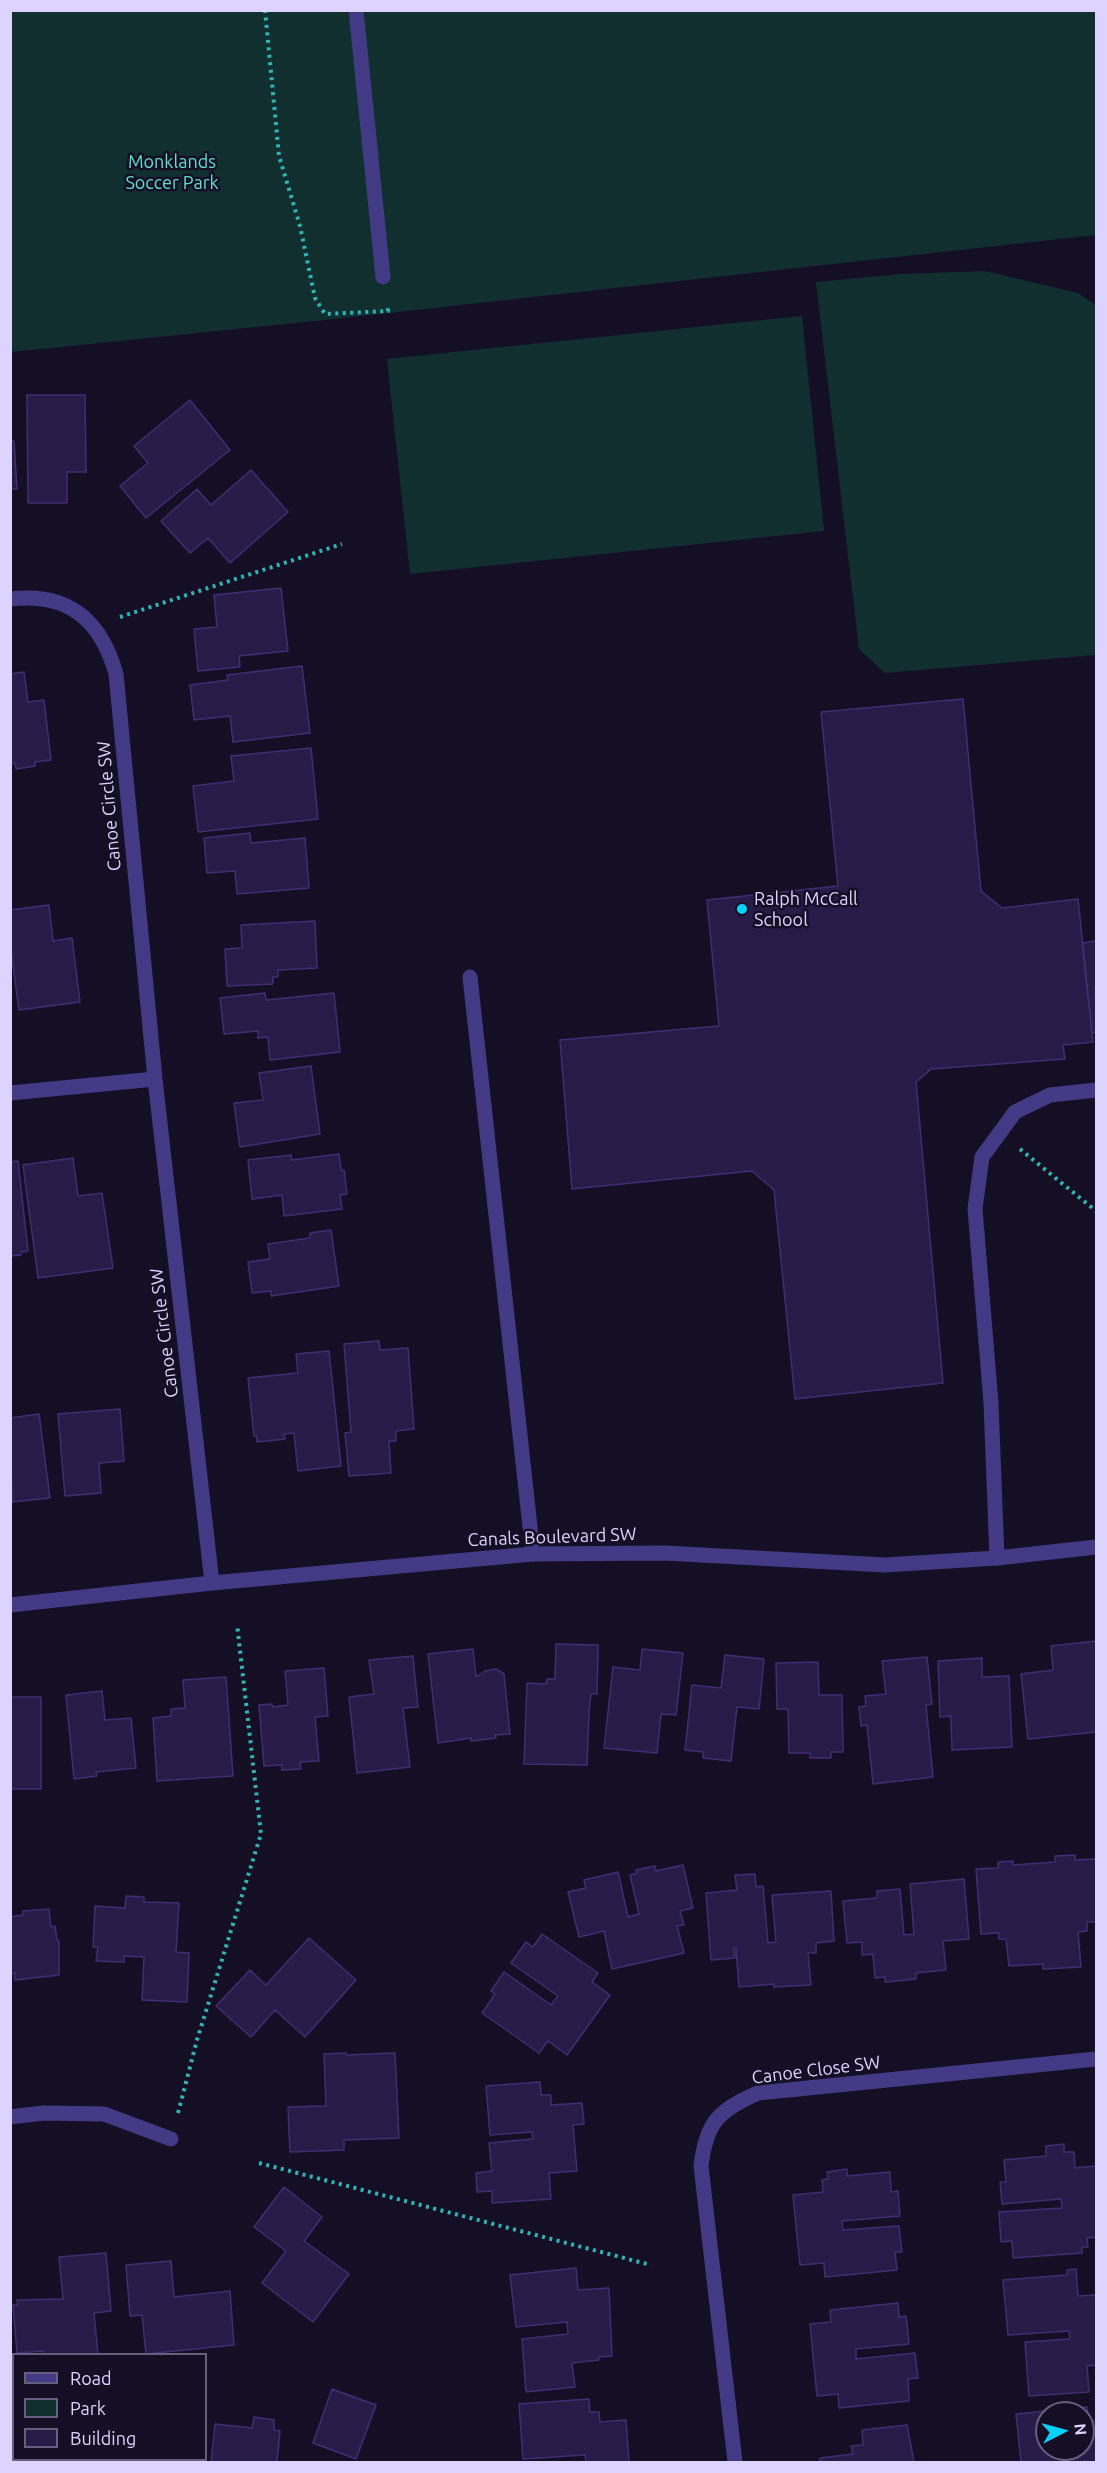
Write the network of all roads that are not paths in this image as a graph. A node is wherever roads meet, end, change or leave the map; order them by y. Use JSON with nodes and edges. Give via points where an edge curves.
{"nodes":[{"id":1,"x":356,"y":10,"type":"edge"},
{"id":2,"x":383,"y":277,"type":"road end"},
{"id":3,"x":10,"y":599,"type":"edge"},
{"id":4,"x":470,"y":977,"type":"dead end"},
{"id":5,"x":155,"y":1079,"type":"junction"},
{"id":6,"x":1096,"y":1090,"type":"edge"},
{"id":7,"x":10,"y":1093,"type":"edge"},
{"id":8,"x":1096,"y":1546,"type":"edge"},
{"id":9,"x":533,"y":1554,"type":"junction"},
{"id":10,"x":997,"y":1558,"type":"junction"},
{"id":11,"x":212,"y":1583,"type":"junction"},
{"id":12,"x":10,"y":1605,"type":"edge"},
{"id":13,"x":1096,"y":2059,"type":"edge"},
{"id":14,"x":10,"y":2117,"type":"edge"},
{"id":15,"x":171,"y":2139,"type":"road end"},
{"id":16,"x":735,"y":2463,"type":"edge"}],
"edges":[{"from":1,"to":2,"type":"street"},
{"from":3,"to":5,"type":"street","name":"Canoe Circle SW","via":[[26,597],[62,604],[88,620],[109,649],[116,674]]},
{"from":4,"to":9,"type":"street"},
{"from":5,"to":7,"type":"street"},
{"from":5,"to":11,"type":"street","name":"Canoe Circle SW"},
{"from":6,"to":10,"type":"street","via":[[1050,1095],[1015,1112],[982,1157],[975,1209],[991,1403]]},
{"from":8,"to":10,"type":"street","name":"Canals Boulevard SW"},
{"from":9,"to":10,"type":"street","name":"Canals Boulevard SW","via":[[665,1553],[885,1564]]},
{"from":9,"to":11,"type":"street","name":"Canals Boulevard SW"},
{"from":11,"to":12,"type":"street","name":"Canals Boulevard SW"},
{"from":13,"to":16,"type":"street","name":"Canoe Close SW","via":[[758,2093],[730,2105],[712,2122],[701,2166]]},
{"from":14,"to":15,"type":"street","via":[[104,2114]]}]}
